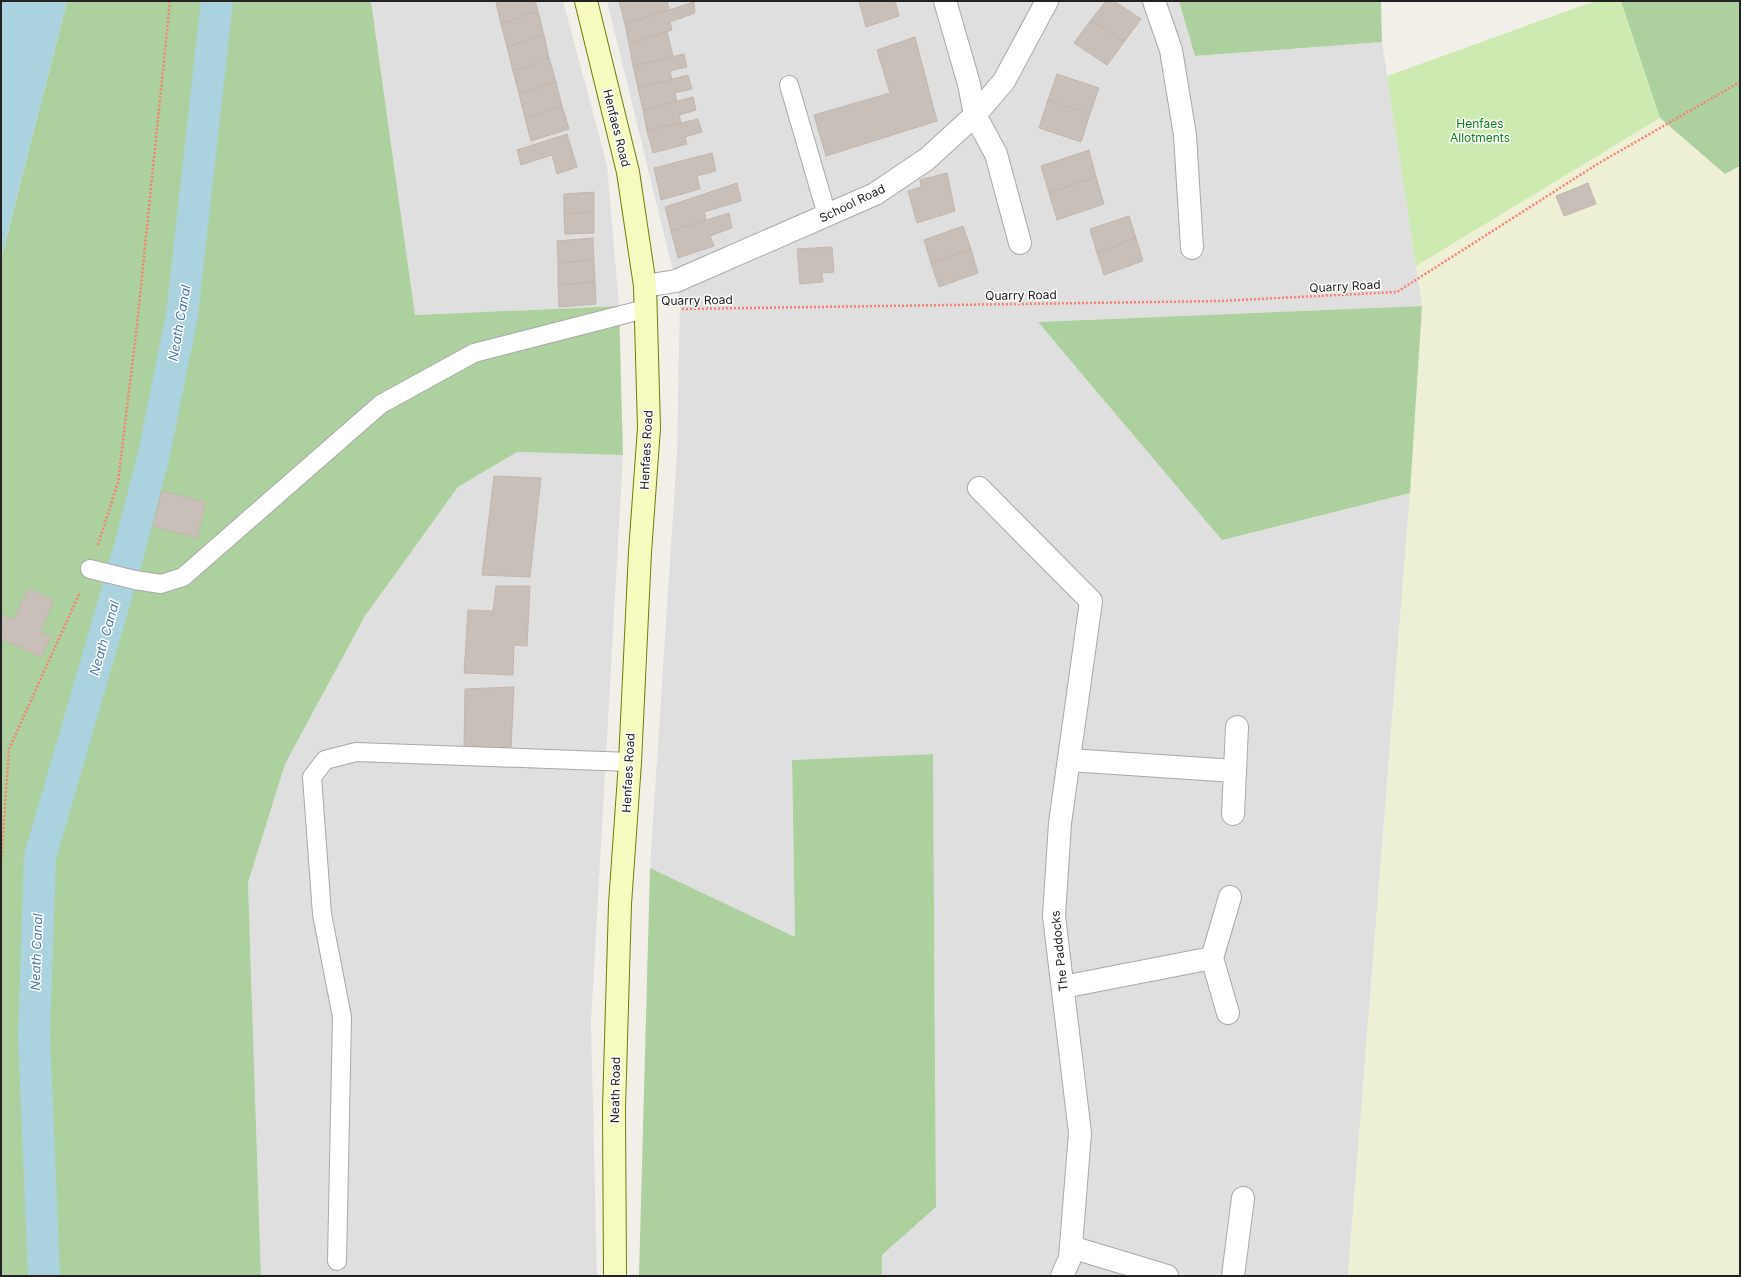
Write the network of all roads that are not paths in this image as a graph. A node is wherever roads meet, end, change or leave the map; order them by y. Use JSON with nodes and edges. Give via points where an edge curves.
{"nodes":[{"id":1,"x":586,"y":1,"type":"edge"},
{"id":2,"x":945,"y":1,"type":"edge"},
{"id":3,"x":1047,"y":1,"type":"edge"},
{"id":4,"x":1154,"y":1,"type":"edge"},
{"id":5,"x":789,"y":85,"type":"dead end"},
{"id":6,"x":975,"y":115,"type":"junction"},
{"id":7,"x":827,"y":215,"type":"junction"},
{"id":8,"x":1020,"y":244,"type":"dead end"},
{"id":9,"x":1192,"y":248,"type":"dead end"},
{"id":10,"x":645,"y":286,"type":"junction"},
{"id":11,"x":645,"y":309,"type":"junction"},
{"id":12,"x":979,"y":488,"type":"dead end"},
{"id":13,"x":90,"y":569,"type":"road end"},
{"id":14,"x":1237,"y":726,"type":"dead end"},
{"id":15,"x":1069,"y":760,"type":"junction"},
{"id":16,"x":630,"y":762,"type":"junction"},
{"id":17,"x":1235,"y":771,"type":"junction"},
{"id":18,"x":1233,"y":814,"type":"dead end"},
{"id":19,"x":1230,"y":897,"type":"dead end"},
{"id":20,"x":620,"y":904,"type":"joint"},
{"id":21,"x":1212,"y":958,"type":"junction"},
{"id":22,"x":1063,"y":987,"type":"junction"},
{"id":23,"x":1228,"y":1013,"type":"dead end"},
{"id":24,"x":1243,"y":1198,"type":"dead end"},
{"id":25,"x":1071,"y":1247,"type":"junction"},
{"id":26,"x":337,"y":1261,"type":"dead end"},
{"id":27,"x":615,"y":1276,"type":"edge"},
{"id":28,"x":1062,"y":1276,"type":"edge"},
{"id":29,"x":1167,"y":1276,"type":"edge"},
{"id":30,"x":1232,"y":1276,"type":"edge"}],
"edges":[{"from":1,"to":10,"type":"main road","name":"Henfaes Road","via":[[628,172]]},
{"from":2,"to":6,"type":"street","via":[[969,84]]},
{"from":3,"to":6,"type":"street","name":"School Road","via":[[1004,81]]},
{"from":4,"to":9,"type":"street","via":[[1171,50],[1185,135]]},
{"from":5,"to":7,"type":"lane"},
{"from":6,"to":7,"type":"street","name":"School Road","via":[[927,159],[875,194]]},
{"from":6,"to":8,"type":"street","via":[[996,154]]},
{"from":7,"to":10,"type":"street","name":"School Road","via":[[676,281]]},
{"from":10,"to":11,"type":"main road","name":"Henfaes Road"},
{"from":11,"to":13,"type":"lane","via":[[474,353],[381,404],[183,578],[161,584]]},
{"from":11,"to":16,"type":"main road","name":"Henfaes Road","via":[[649,428]]},
{"from":12,"to":15,"type":"street","name":"The Paddocks","via":[[1091,601]]},
{"from":14,"to":17,"type":"street"},
{"from":15,"to":17,"type":"street"},
{"from":15,"to":22,"type":"street","name":"The Paddocks","via":[[1060,823],[1054,916]]},
{"from":16,"to":20,"type":"main road","name":"Henfaes Road"},
{"from":16,"to":26,"type":"lane","via":[[356,752],[325,760],[312,777],[322,914],[342,1017]]},
{"from":17,"to":18,"type":"street"},
{"from":19,"to":21,"type":"street"},
{"from":20,"to":27,"type":"main road","name":"Neath Road","via":[[614,1108]]},
{"from":21,"to":22,"type":"street"},
{"from":21,"to":23,"type":"street"},
{"from":22,"to":25,"type":"street","name":"The Paddocks","via":[[1080,1133]]},
{"from":24,"to":30,"type":"street"},
{"from":25,"to":28,"type":"street","name":"The Paddocks","via":[[1070,1258]]},
{"from":25,"to":29,"type":"street"}]}
